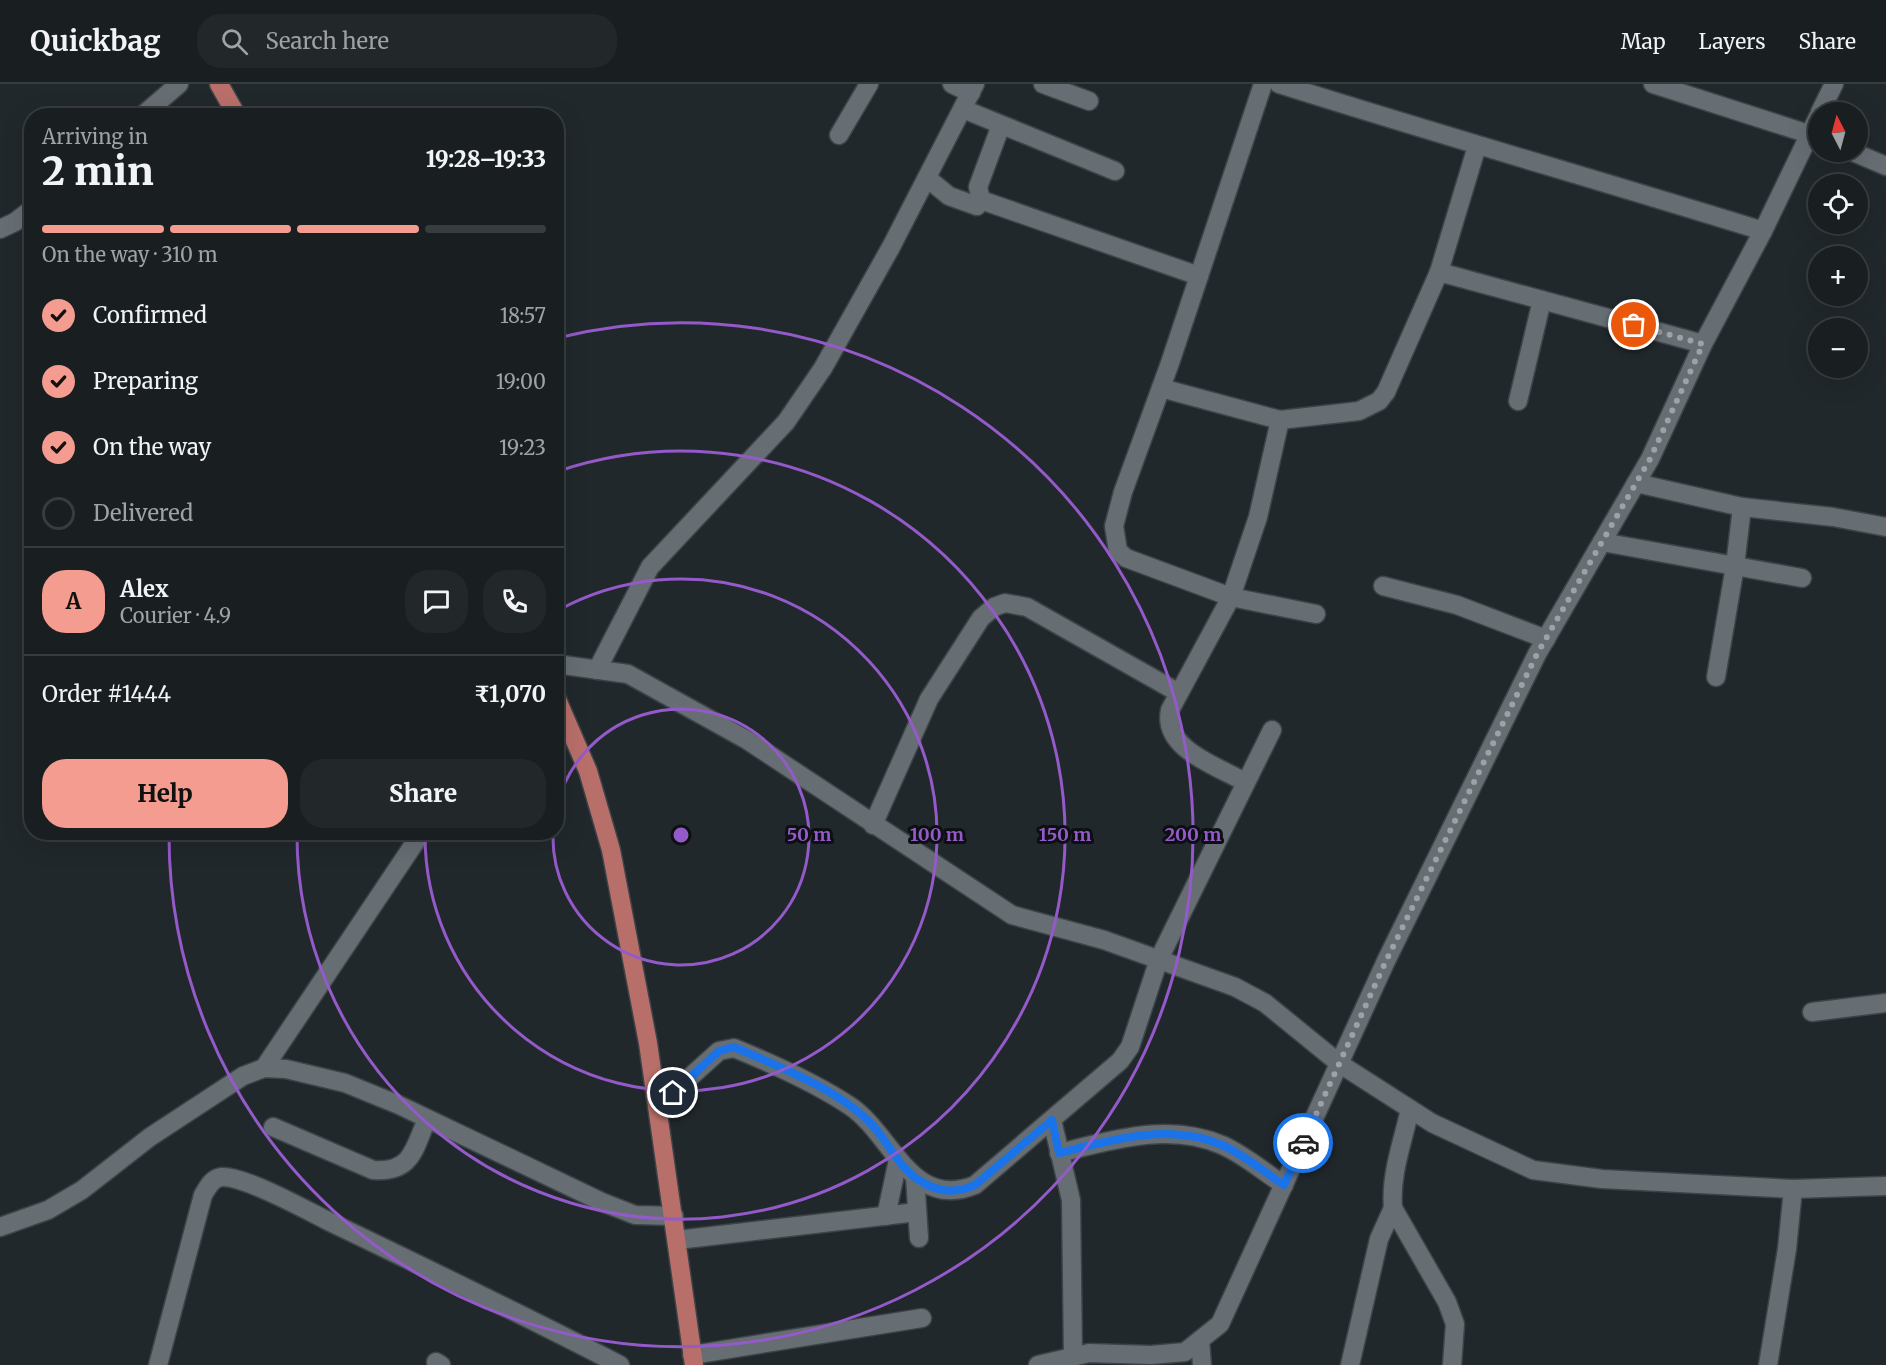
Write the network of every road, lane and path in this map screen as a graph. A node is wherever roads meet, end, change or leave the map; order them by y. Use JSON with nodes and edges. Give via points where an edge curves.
{"nodes":[{"id":1,"x":179,"y":84,"type":"edge"},
{"id":2,"x":219,"y":84,"type":"edge"},
{"id":3,"x":869,"y":84,"type":"edge"},
{"id":4,"x":952,"y":84,"type":"edge"},
{"id":5,"x":1043,"y":84,"type":"edge"},
{"id":6,"x":1263,"y":84,"type":"edge"},
{"id":7,"x":1280,"y":84,"type":"edge"},
{"id":8,"x":1653,"y":84,"type":"edge"},
{"id":9,"x":1834,"y":84,"type":"edge"},
{"id":10,"x":970,"y":95,"type":"edge"},
{"id":11,"x":1089,"y":101,"type":"dead end"},
{"id":12,"x":1825,"y":102,"type":"edge"},
{"id":13,"x":151,"y":108,"type":"edge"},
{"id":14,"x":232,"y":108,"type":"edge"},
{"id":15,"x":1001,"y":125,"type":"junction"},
{"id":16,"x":1808,"y":127,"type":"edge"},
{"id":17,"x":839,"y":135,"type":"dead end"},
{"id":18,"x":1808,"y":143,"type":"edge"},
{"id":19,"x":1477,"y":146,"type":"junction"},
{"id":20,"x":1868,"y":158,"type":"edge"},
{"id":21,"x":1886,"y":166,"type":"edge"},
{"id":22,"x":1115,"y":171,"type":"dead end"},
{"id":23,"x":927,"y":178,"type":"junction"},
{"id":24,"x":977,"y":206,"type":"dead end"},
{"id":25,"x":24,"y":215,"type":"edge"},
{"id":26,"x":0,"y":229,"type":"edge"},
{"id":27,"x":1763,"y":231,"type":"junction"},
{"id":28,"x":1439,"y":272,"type":"junction"},
{"id":29,"x":1199,"y":276,"type":"junction"},
{"id":30,"x":1542,"y":300,"type":"junction"},
{"id":31,"x":1703,"y":344,"type":"junction"},
{"id":32,"x":1161,"y":388,"type":"junction"},
{"id":33,"x":1518,"y":400,"type":"dead end"},
{"id":34,"x":1280,"y":420,"type":"junction"},
{"id":35,"x":1636,"y":483,"type":"junction"},
{"id":36,"x":1742,"y":507,"type":"junction"},
{"id":37,"x":1886,"y":527,"type":"edge"},
{"id":38,"x":1602,"y":542,"type":"junction"},
{"id":39,"x":1736,"y":566,"type":"junction"},
{"id":40,"x":1802,"y":578,"type":"dead end"},
{"id":41,"x":1383,"y":586,"type":"dead end"},
{"id":42,"x":1231,"y":597,"type":"junction"},
{"id":43,"x":1316,"y":614,"type":"dead end"},
{"id":44,"x":1546,"y":639,"type":"junction"},
{"id":45,"x":564,"y":664,"type":"edge"},
{"id":46,"x":597,"y":670,"type":"junction"},
{"id":47,"x":1716,"y":677,"type":"dead end"},
{"id":48,"x":1179,"y":693,"type":"junction"},
{"id":49,"x":564,"y":716,"type":"edge"},
{"id":50,"x":1272,"y":730,"type":"dead end"},
{"id":51,"x":1245,"y":782,"type":"junction"},
{"id":52,"x":873,"y":825,"type":"junction"},
{"id":53,"x":417,"y":840,"type":"edge"},
{"id":54,"x":1159,"y":959,"type":"junction"},
{"id":55,"x":1886,"y":1002,"type":"edge"},
{"id":56,"x":1812,"y":1012,"type":"dead end"},
{"id":57,"x":1340,"y":1064,"type":"junction"},
{"id":58,"x":264,"y":1068,"type":"junction"},
{"id":59,"x":657,"y":1107,"type":"junction"},
{"id":60,"x":1410,"y":1109,"type":"junction"},
{"id":61,"x":427,"y":1119,"type":"junction"},
{"id":62,"x":1052,"y":1120,"type":"junction"},
{"id":63,"x":273,"y":1127,"type":"dead end"},
{"id":64,"x":1059,"y":1153,"type":"junction"},
{"id":65,"x":898,"y":1160,"type":"junction"},
{"id":66,"x":915,"y":1177,"type":"junction"},
{"id":67,"x":1284,"y":1185,"type":"junction"},
{"id":68,"x":1886,"y":1186,"type":"edge"},
{"id":69,"x":1793,"y":1189,"type":"junction"},
{"id":70,"x":1393,"y":1208,"type":"junction"},
{"id":71,"x":917,"y":1212,"type":"junction"},
{"id":72,"x":674,"y":1216,"type":"junction"},
{"id":73,"x":886,"y":1216,"type":"junction"},
{"id":74,"x":0,"y":1227,"type":"edge"},
{"id":75,"x":919,"y":1238,"type":"dead end"},
{"id":76,"x":677,"y":1240,"type":"junction"},
{"id":77,"x":922,"y":1318,"type":"dead end"},
{"id":78,"x":1200,"y":1340,"type":"junction"},
{"id":79,"x":1073,"y":1356,"type":"junction"},
{"id":80,"x":693,"y":1360,"type":"edge"},
{"id":81,"x":158,"y":1365,"type":"edge"},
{"id":82,"x":620,"y":1365,"type":"edge"},
{"id":83,"x":1038,"y":1365,"type":"edge"},
{"id":84,"x":1202,"y":1365,"type":"edge"},
{"id":85,"x":1350,"y":1365,"type":"edge"},
{"id":86,"x":1452,"y":1365,"type":"edge"},
{"id":87,"x":1768,"y":1365,"type":"edge"}],
"edges":[{"from":1,"to":13,"type":"street"},
{"from":2,"to":14,"type":"main road"},
{"from":3,"to":17,"type":"street"},
{"from":4,"to":10,"type":"street"},
{"from":5,"to":11,"type":"street"},
{"from":6,"to":29,"type":"street"},
{"from":7,"to":19,"type":"street"},
{"from":8,"to":16,"type":"street"},
{"from":9,"to":12,"type":"street"},
{"from":10,"to":15,"type":"street"},
{"from":10,"to":23,"type":"street"},
{"from":15,"to":22,"type":"street"},
{"from":15,"to":29,"type":"street","via":[[978,188],[981,200]]},
{"from":18,"to":27,"type":"street"},
{"from":19,"to":27,"type":"street"},
{"from":19,"to":28,"type":"street"},
{"from":20,"to":21,"type":"street"},
{"from":23,"to":24,"type":"street","via":[[949,196]]},
{"from":23,"to":46,"type":"street","via":[[824,368],[786,422],[650,567]]},
{"from":25,"to":26,"type":"street"},
{"from":27,"to":31,"type":"street"},
{"from":28,"to":30,"type":"street"},
{"from":28,"to":34,"type":"street","via":[[1379,401],[1359,411]]},
{"from":29,"to":32,"type":"street"},
{"from":30,"to":31,"type":"street"},
{"from":30,"to":33,"type":"street"},
{"from":31,"to":35,"type":"street"},
{"from":32,"to":34,"type":"street"},
{"from":32,"to":42,"type":"street","via":[[1114,526],[1118,551],[1126,558]]},
{"from":34,"to":42,"type":"street","via":[[1258,517]]},
{"from":35,"to":36,"type":"street"},
{"from":35,"to":38,"type":"street"},
{"from":36,"to":37,"type":"street"},
{"from":36,"to":39,"type":"street"},
{"from":38,"to":39,"type":"street"},
{"from":38,"to":44,"type":"street"},
{"from":39,"to":40,"type":"street"},
{"from":39,"to":47,"type":"street"},
{"from":41,"to":44,"type":"street","via":[[1457,605]]},
{"from":42,"to":43,"type":"street"},
{"from":42,"to":48,"type":"street"},
{"from":44,"to":57,"type":"street","via":[[1386,961]]},
{"from":45,"to":46,"type":"street"},
{"from":46,"to":52,"type":"street","via":[[628,674],[747,740]]},
{"from":48,"to":51,"type":"street","via":[[1168,720],[1177,740],[1192,753]]},
{"from":48,"to":52,"type":"street","via":[[1027,607],[1005,603],[994,607],[981,618],[929,699]]},
{"from":49,"to":59,"type":"main road","via":[[588,771],[611,850]]},
{"from":50,"to":51,"type":"street"},
{"from":51,"to":54,"type":"street"},
{"from":52,"to":54,"type":"street","via":[[1012,915]]},
{"from":53,"to":58,"type":"street"},
{"from":54,"to":57,"type":"street","via":[[1235,987],[1265,1003]]},
{"from":54,"to":62,"type":"street","via":[[1130,1047],[1120,1061]]},
{"from":55,"to":56,"type":"street"},
{"from":57,"to":60,"type":"street"},
{"from":57,"to":67,"type":"street"},
{"from":58,"to":61,"type":"street","via":[[286,1069],[345,1083]]},
{"from":58,"to":74,"type":"street","via":[[243,1076],[150,1137],[74,1195],[48,1210]]},
{"from":59,"to":65,"type":"street","via":[[719,1051],[734,1047],[852,1107],[874,1127]]},
{"from":59,"to":72,"type":"main road"},
{"from":60,"to":69,"type":"street","via":[[1533,1170],[1602,1179]]},
{"from":60,"to":70,"type":"street","via":[[1395,1175]]},
{"from":61,"to":63,"type":"street","via":[[411,1157],[400,1168],[387,1171],[373,1170]]},
{"from":61,"to":72,"type":"street","via":[[536,1173],[635,1215]]},
{"from":62,"to":64,"type":"street"},
{"from":62,"to":66,"type":"street","via":[[1010,1158],[968,1188],[949,1192]]},
{"from":64,"to":67,"type":"street","via":[[1150,1133],[1184,1134],[1222,1145]]},
{"from":64,"to":79,"type":"street","via":[[1071,1200]]},
{"from":65,"to":66,"type":"street"},
{"from":65,"to":73,"type":"street"},
{"from":66,"to":71,"type":"street"},
{"from":67,"to":78,"type":"street","via":[[1220,1324]]},
{"from":68,"to":69,"type":"street"},
{"from":69,"to":87,"type":"street"},
{"from":70,"to":85,"type":"street","via":[[1379,1239]]},
{"from":70,"to":86,"type":"street","via":[[1447,1302],[1455,1324]]},
{"from":71,"to":73,"type":"street"},
{"from":71,"to":75,"type":"street"},
{"from":72,"to":76,"type":"main road"},
{"from":73,"to":76,"type":"street"},
{"from":76,"to":80,"type":"main road"},
{"from":77,"to":80,"type":"street"},
{"from":78,"to":79,"type":"street","via":[[1185,1352]]},
{"from":78,"to":84,"type":"street"},
{"from":79,"to":83,"type":"street"},
{"from":81,"to":82,"type":"street","via":[[203,1195],[214,1179],[221,1177],[298,1206]]}]}
